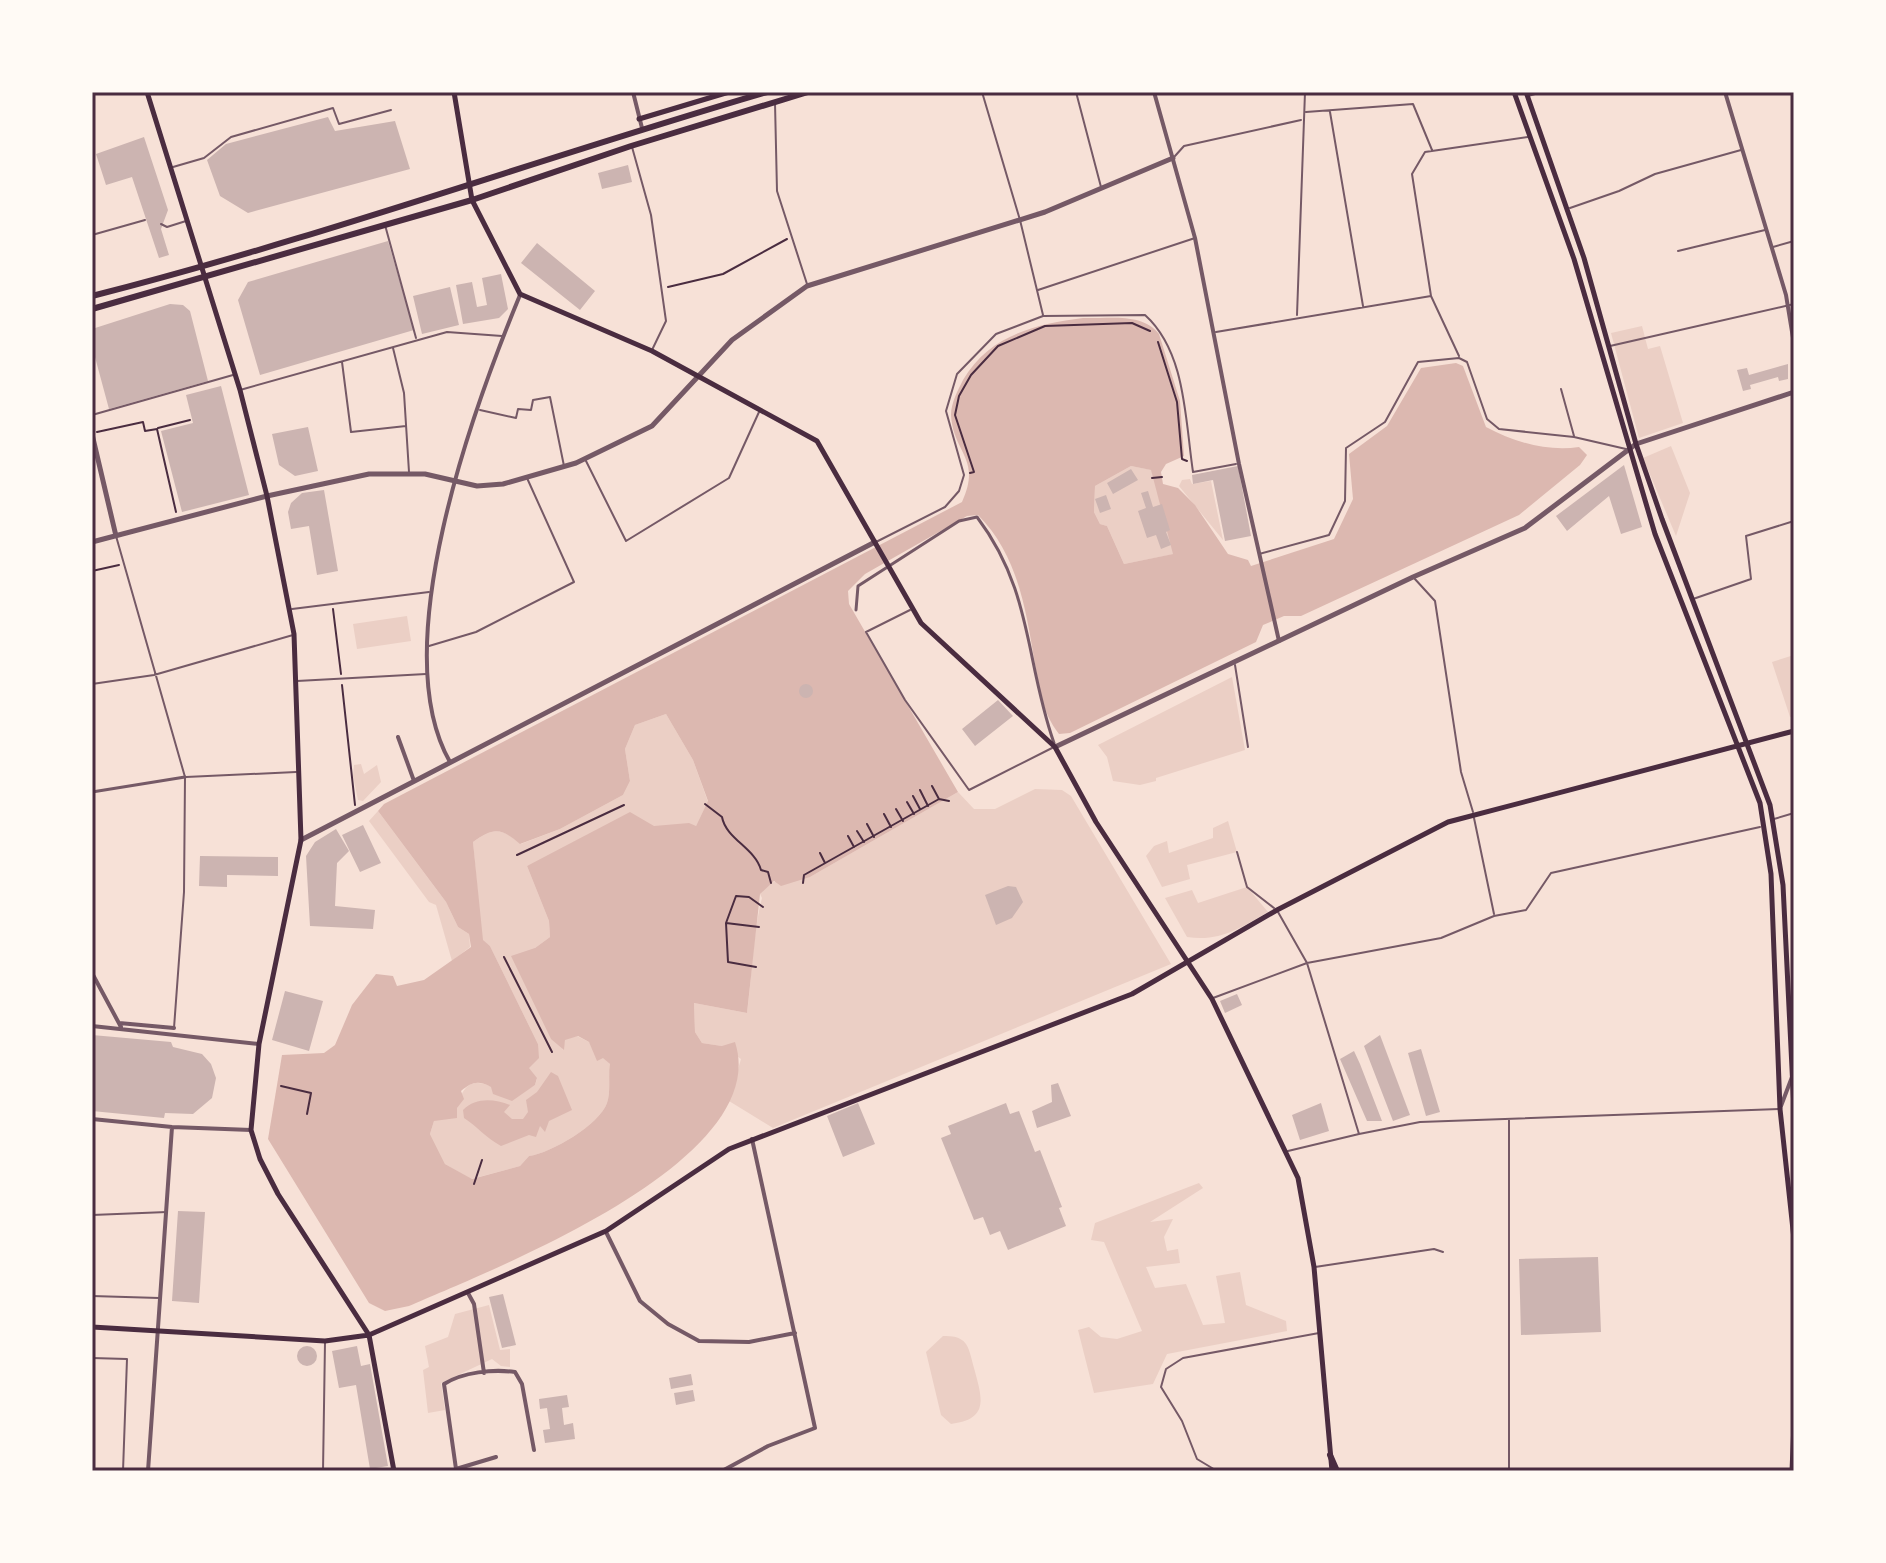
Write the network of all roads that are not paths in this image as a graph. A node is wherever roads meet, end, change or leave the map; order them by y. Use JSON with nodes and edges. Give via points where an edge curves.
{"nodes":[{"id":1,"x":147,"y":92,"type":"edge"},
{"id":2,"x":454,"y":92,"type":"edge"},
{"id":3,"x":633,"y":92,"type":"edge"},
{"id":4,"x":729,"y":92,"type":"edge"},
{"id":5,"x":767,"y":92,"type":"edge"},
{"id":6,"x":808,"y":92,"type":"edge"},
{"id":7,"x":982,"y":92,"type":"edge"},
{"id":8,"x":1076,"y":92,"type":"edge"},
{"id":9,"x":1154,"y":92,"type":"edge"},
{"id":10,"x":1305,"y":92,"type":"edge"},
{"id":11,"x":1514,"y":92,"type":"edge"},
{"id":12,"x":1542,"y":92,"type":"edge"},
{"id":13,"x":1725,"y":92,"type":"edge"},
{"id":14,"x":1526,"y":94,"type":"edge"},
{"id":15,"x":775,"y":102,"type":"junction"},
{"id":16,"x":391,"y":110,"type":"dead end"},
{"id":17,"x":1303,"y":112,"type":"junction"},
{"id":18,"x":1330,"y":112,"type":"junction"},
{"id":19,"x":639,"y":119,"type":"junction"},
{"id":20,"x":1302,"y":120,"type":"junction"},
{"id":21,"x":642,"y":128,"type":"junction"},
{"id":22,"x":1529,"y":136,"type":"junction"},
{"id":23,"x":631,"y":146,"type":"junction"},
{"id":24,"x":1743,"y":149,"type":"junction"},
{"id":25,"x":1432,"y":151,"type":"junction"},
{"id":26,"x":1173,"y":158,"type":"junction"},
{"id":27,"x":172,"y":168,"type":"junction"},
{"id":28,"x":469,"y":186,"type":"junction"},
{"id":29,"x":1101,"y":187,"type":"junction"},
{"id":30,"x":472,"y":200,"type":"junction"},
{"id":31,"x":1566,"y":209,"type":"junction"},
{"id":32,"x":145,"y":220,"type":"dead end"},
{"id":33,"x":189,"y":220,"type":"junction"},
{"id":34,"x":1020,"y":220,"type":"junction"},
{"id":35,"x":161,"y":224,"type":"dead end"},
{"id":36,"x":385,"y":225,"type":"junction"},
{"id":37,"x":1766,"y":230,"type":"junction"},
{"id":38,"x":92,"y":235,"type":"edge"},
{"id":39,"x":1195,"y":238,"type":"junction"},
{"id":40,"x":1794,"y":241,"type":"edge"},
{"id":41,"x":1772,"y":247,"type":"junction"},
{"id":42,"x":1678,"y":251,"type":"dead end"},
{"id":43,"x":204,"y":267,"type":"junction"},
{"id":44,"x":207,"y":278,"type":"junction"},
{"id":45,"x":807,"y":286,"type":"junction"},
{"id":46,"x":1037,"y":290,"type":"junction"},
{"id":47,"x":520,"y":294,"type":"junction"},
{"id":48,"x":92,"y":296,"type":"edge"},
{"id":49,"x":1431,"y":296,"type":"junction"},
{"id":50,"x":1794,"y":304,"type":"edge"},
{"id":51,"x":1787,"y":306,"type":"junction"},
{"id":52,"x":1363,"y":307,"type":"junction"},
{"id":53,"x":92,"y":309,"type":"edge"},
{"id":54,"x":1043,"y":316,"type":"junction"},
{"id":55,"x":1297,"y":317,"type":"junction"},
{"id":56,"x":1216,"y":332,"type":"junction"},
{"id":57,"x":503,"y":337,"type":"junction"},
{"id":58,"x":417,"y":340,"type":"junction"},
{"id":59,"x":1794,"y":344,"type":"edge"},
{"id":60,"x":1609,"y":346,"type":"junction"},
{"id":61,"x":393,"y":347,"type":"junction"},
{"id":62,"x":652,"y":351,"type":"junction"},
{"id":63,"x":1459,"y":358,"type":"junction"},
{"id":64,"x":342,"y":361,"type":"junction"},
{"id":65,"x":235,"y":374,"type":"junction"},
{"id":66,"x":697,"y":378,"type":"junction"},
{"id":67,"x":1561,"y":389,"type":"dead end"},
{"id":68,"x":240,"y":390,"type":"junction"},
{"id":69,"x":1794,"y":392,"type":"edge"},
{"id":70,"x":479,"y":409,"type":"junction"},
{"id":71,"x":760,"y":411,"type":"junction"},
{"id":72,"x":92,"y":415,"type":"edge"},
{"id":73,"x":406,"y":426,"type":"junction"},
{"id":74,"x":92,"y":434,"type":"edge"},
{"id":75,"x":1574,"y":437,"type":"junction"},
{"id":76,"x":1636,"y":444,"type":"junction"},
{"id":77,"x":1627,"y":450,"type":"junction"},
{"id":78,"x":585,"y":459,"type":"junction"},
{"id":79,"x":1239,"y":464,"type":"junction"},
{"id":80,"x":564,"y":467,"type":"junction"},
{"id":81,"x":410,"y":474,"type":"junction"},
{"id":82,"x":526,"y":477,"type":"junction"},
{"id":83,"x":456,"y":480,"type":"junction"},
{"id":84,"x":267,"y":496,"type":"junction"},
{"id":85,"x":1794,"y":521,"type":"edge"},
{"id":86,"x":116,"y":536,"type":"junction"},
{"id":87,"x":92,"y":542,"type":"edge"},
{"id":88,"x":875,"y":542,"type":"junction"},
{"id":89,"x":1259,"y":554,"type":"junction"},
{"id":90,"x":890,"y":568,"type":"junction"},
{"id":91,"x":1413,"y":577,"type":"junction"},
{"id":92,"x":429,"y":592,"type":"junction"},
{"id":93,"x":1692,"y":599,"type":"junction"},
{"id":94,"x":913,"y":608,"type":"junction"},
{"id":95,"x":290,"y":609,"type":"junction"},
{"id":96,"x":856,"y":610,"type":"dead end"},
{"id":97,"x":294,"y":634,"type":"junction"},
{"id":98,"x":1279,"y":641,"type":"junction"},
{"id":99,"x":428,"y":647,"type":"junction"},
{"id":100,"x":1235,"y":664,"type":"junction"},
{"id":101,"x":427,"y":674,"type":"junction"},
{"id":102,"x":154,"y":675,"type":"junction"},
{"id":103,"x":296,"y":681,"type":"junction"},
{"id":104,"x":92,"y":684,"type":"edge"},
{"id":105,"x":1794,"y":731,"type":"edge"},
{"id":106,"x":398,"y":737,"type":"dead end"},
{"id":107,"x":1750,"y":743,"type":"junction"},
{"id":108,"x":1055,"y":747,"type":"junction"},
{"id":109,"x":1248,"y":747,"type":"dead end"},
{"id":110,"x":1739,"y":747,"type":"junction"},
{"id":111,"x":450,"y":762,"type":"junction"},
{"id":112,"x":299,"y":772,"type":"junction"},
{"id":113,"x":185,"y":777,"type":"junction"},
{"id":114,"x":414,"y":781,"type":"junction"},
{"id":115,"x":92,"y":792,"type":"edge"},
{"id":116,"x":1473,"y":813,"type":"junction"},
{"id":117,"x":1794,"y":813,"type":"edge"},
{"id":118,"x":1773,"y":819,"type":"junction"},
{"id":119,"x":1765,"y":826,"type":"junction"},
{"id":120,"x":301,"y":840,"type":"junction"},
{"id":121,"x":1237,"y":852,"type":"dead end"},
{"id":122,"x":1277,"y":910,"type":"junction"},
{"id":123,"x":1494,"y":916,"type":"junction"},
{"id":124,"x":1187,"y":960,"type":"junction"},
{"id":125,"x":1307,"y":963,"type":"junction"},
{"id":126,"x":92,"y":973,"type":"edge"},
{"id":127,"x":1790,"y":984,"type":"edge"},
{"id":128,"x":1212,"y":999,"type":"junction"},
{"id":129,"x":120,"y":1025,"type":"junction"},
{"id":130,"x":92,"y":1026,"type":"edge"},
{"id":131,"x":174,"y":1031,"type":"junction"},
{"id":132,"x":259,"y":1044,"type":"junction"},
{"id":133,"x":1792,"y":1077,"type":"edge"},
{"id":134,"x":1780,"y":1109,"type":"junction"},
{"id":135,"x":1794,"y":1109,"type":"edge"},
{"id":136,"x":92,"y":1119,"type":"edge"},
{"id":137,"x":1509,"y":1120,"type":"junction"},
{"id":138,"x":172,"y":1127,"type":"junction"},
{"id":139,"x":251,"y":1130,"type":"junction"},
{"id":140,"x":1359,"y":1134,"type":"junction"},
{"id":141,"x":752,"y":1139,"type":"junction"},
{"id":142,"x":1288,"y":1151,"type":"junction"},
{"id":143,"x":167,"y":1212,"type":"junction"},
{"id":144,"x":92,"y":1215,"type":"edge"},
{"id":145,"x":606,"y":1231,"type":"junction"},
{"id":146,"x":1794,"y":1239,"type":"edge"},
{"id":147,"x":1443,"y":1252,"type":"dead end"},
{"id":148,"x":1314,"y":1267,"type":"junction"},
{"id":149,"x":468,"y":1293,"type":"junction"},
{"id":150,"x":92,"y":1296,"type":"edge"},
{"id":151,"x":159,"y":1298,"type":"junction"},
{"id":152,"x":92,"y":1327,"type":"edge"},
{"id":153,"x":156,"y":1332,"type":"junction"},
{"id":154,"x":1321,"y":1332,"type":"junction"},
{"id":155,"x":795,"y":1333,"type":"junction"},
{"id":156,"x":369,"y":1335,"type":"junction"},
{"id":157,"x":325,"y":1341,"type":"junction"},
{"id":158,"x":92,"y":1358,"type":"edge"},
{"id":159,"x":484,"y":1373,"type":"junction"},
{"id":160,"x":1794,"y":1424,"type":"edge"},
{"id":161,"x":534,"y":1450,"type":"dead end"},
{"id":162,"x":1330,"y":1455,"type":"joint"},
{"id":163,"x":496,"y":1457,"type":"dead end"},
{"id":164,"x":123,"y":1471,"type":"edge"},
{"id":165,"x":148,"y":1471,"type":"edge"},
{"id":166,"x":323,"y":1471,"type":"edge"},
{"id":167,"x":394,"y":1471,"type":"edge"},
{"id":168,"x":722,"y":1471,"type":"edge"},
{"id":169,"x":1217,"y":1471,"type":"edge"},
{"id":170,"x":1334,"y":1471,"type":"edge"},
{"id":171,"x":1509,"y":1471,"type":"edge"},
{"id":172,"x":1792,"y":1471,"type":"edge"}],
"edges":[{"from":1,"to":27,"type":"main road"},
{"from":2,"to":28,"type":"main road"},
{"from":3,"to":19,"type":"street"},
{"from":4,"to":19,"type":"main road"},
{"from":5,"to":21,"type":"main road"},
{"from":6,"to":15,"type":"main road"},
{"from":7,"to":34,"type":"lane"},
{"from":8,"to":29,"type":"lane"},
{"from":9,"to":26,"type":"street"},
{"from":10,"to":17,"type":"lane"},
{"from":11,"to":22,"type":"main road"},
{"from":12,"to":14,"type":"lane"},
{"from":13,"to":24,"type":"street"},
{"from":14,"to":31,"type":"main road"},
{"from":15,"to":23,"type":"main road"},
{"from":15,"to":45,"type":"lane","via":[[777,191]]},
{"from":16,"to":27,"type":"lane","via":[[339,124],[333,108],[231,137],[204,158]]},
{"from":17,"to":18,"type":"lane"},
{"from":17,"to":20,"type":"lane"},
{"from":18,"to":25,"type":"lane","via":[[1413,104]]},
{"from":18,"to":52,"type":"lane"},
{"from":19,"to":21,"type":"street"},
{"from":20,"to":26,"type":"lane","via":[[1184,146]]},
{"from":20,"to":55,"type":"lane"},
{"from":21,"to":28,"type":"main road"},
{"from":22,"to":25,"type":"lane"},
{"from":22,"to":77,"type":"main road","via":[[1574,259]]},
{"from":23,"to":30,"type":"main road"},
{"from":23,"to":62,"type":"lane","via":[[651,215],[663,288],[666,321]]},
{"from":24,"to":31,"type":"lane","via":[[1655,174]]},
{"from":24,"to":37,"type":"street"},
{"from":25,"to":49,"type":"lane","via":[[1425,152],[1412,174]]},
{"from":26,"to":29,"type":"street"},
{"from":26,"to":39,"type":"street"},
{"from":27,"to":33,"type":"main road"},
{"from":28,"to":30,"type":"main road"},
{"from":28,"to":43,"type":"main road"},
{"from":29,"to":34,"type":"street"},
{"from":30,"to":36,"type":"main road"},
{"from":30,"to":47,"type":"main road"},
{"from":31,"to":60,"type":"main road"},
{"from":32,"to":38,"type":"lane"},
{"from":33,"to":35,"type":"lane"},
{"from":33,"to":43,"type":"main road"},
{"from":34,"to":45,"type":"street"},
{"from":34,"to":46,"type":"lane"},
{"from":36,"to":44,"type":"main road"},
{"from":36,"to":58,"type":"lane"},
{"from":37,"to":41,"type":"street"},
{"from":37,"to":42,"type":"lane"},
{"from":39,"to":46,"type":"lane"},
{"from":39,"to":56,"type":"street"},
{"from":40,"to":41,"type":"lane"},
{"from":41,"to":51,"type":"street"},
{"from":43,"to":44,"type":"main road"},
{"from":43,"to":48,"type":"main road"},
{"from":44,"to":53,"type":"main road"},
{"from":44,"to":65,"type":"main road"},
{"from":45,"to":66,"type":"street","via":[[732,340]]},
{"from":46,"to":54,"type":"lane"},
{"from":47,"to":57,"type":"street"},
{"from":47,"to":62,"type":"main road"},
{"from":49,"to":52,"type":"lane"},
{"from":49,"to":63,"type":"lane"},
{"from":50,"to":51,"type":"lane"},
{"from":51,"to":59,"type":"street"},
{"from":51,"to":60,"type":"lane"},
{"from":52,"to":55,"type":"lane"},
{"from":54,"to":79,"type":"lane","via":[[1145,315],[1162,330],[1177,369],[1193,472]]},
{"from":54,"to":88,"type":"lane","via":[[996,334],[957,374],[946,411],[964,475],[959,491],[945,507]]},
{"from":55,"to":56,"type":"lane"},
{"from":56,"to":79,"type":"street"},
{"from":57,"to":58,"type":"lane","via":[[463,331]]},
{"from":57,"to":70,"type":"street"},
{"from":58,"to":61,"type":"lane"},
{"from":60,"to":76,"type":"main road"},
{"from":61,"to":64,"type":"lane"},
{"from":61,"to":73,"type":"lane"},
{"from":62,"to":66,"type":"main road"},
{"from":63,"to":75,"type":"lane","via":[[1467,362],[1487,419],[1499,429]]},
{"from":63,"to":89,"type":"lane","via":[[1418,362],[1385,422],[1346,448],[1345,501],[1329,535]]},
{"from":64,"to":68,"type":"lane"},
{"from":64,"to":73,"type":"lane","via":[[351,432]]},
{"from":65,"to":68,"type":"main road"},
{"from":65,"to":72,"type":"lane"},
{"from":66,"to":71,"type":"main road"},
{"from":66,"to":78,"type":"street","via":[[652,426]]},
{"from":67,"to":75,"type":"lane"},
{"from":68,"to":84,"type":"main road"},
{"from":69,"to":76,"type":"street"},
{"from":70,"to":80,"type":"lane","via":[[516,418],[518,409],[531,410],[533,400],[550,397]]},
{"from":70,"to":83,"type":"street"},
{"from":71,"to":78,"type":"lane","via":[[729,478],[626,541]]},
{"from":71,"to":88,"type":"main road","via":[[817,441]]},
{"from":73,"to":81,"type":"lane"},
{"from":74,"to":86,"type":"street"},
{"from":75,"to":77,"type":"lane"},
{"from":76,"to":77,"type":"street"},
{"from":76,"to":93,"type":"main road"},
{"from":77,"to":91,"type":"street","via":[[1525,528]]},
{"from":77,"to":110,"type":"main road"},
{"from":78,"to":80,"type":"street"},
{"from":79,"to":89,"type":"street"},
{"from":80,"to":82,"type":"street"},
{"from":81,"to":83,"type":"street"},
{"from":81,"to":84,"type":"street","via":[[369,474]]},
{"from":82,"to":83,"type":"street","via":[[477,486]]},
{"from":82,"to":99,"type":"lane","via":[[574,582],[476,632]]},
{"from":83,"to":92,"type":"street"},
{"from":84,"to":86,"type":"street"},
{"from":84,"to":95,"type":"main road"},
{"from":85,"to":93,"type":"lane","via":[[1746,536],[1751,579]]},
{"from":86,"to":87,"type":"street"},
{"from":86,"to":102,"type":"lane"},
{"from":88,"to":90,"type":"main road"},
{"from":88,"to":111,"type":"street"},
{"from":89,"to":98,"type":"street"},
{"from":90,"to":94,"type":"main road"},
{"from":90,"to":96,"type":"street","via":[[858,586]]},
{"from":90,"to":108,"type":"street","via":[[959,521],[977,517],[1013,577]]},
{"from":91,"to":98,"type":"street"},
{"from":91,"to":116,"type":"lane","via":[[1435,601],[1461,772]]},
{"from":92,"to":95,"type":"lane"},
{"from":92,"to":99,"type":"street"},
{"from":93,"to":107,"type":"main road"},
{"from":94,"to":108,"type":"main road","via":[[921,623]]},
{"from":94,"to":108,"type":"lane","via":[[866,632],[905,700],[969,790]]},
{"from":95,"to":97,"type":"main road"},
{"from":97,"to":102,"type":"lane"},
{"from":97,"to":103,"type":"main road"},
{"from":98,"to":100,"type":"street"},
{"from":99,"to":101,"type":"street"},
{"from":100,"to":108,"type":"street"},
{"from":100,"to":109,"type":"lane"},
{"from":101,"to":103,"type":"lane"},
{"from":101,"to":111,"type":"street","via":[[428,696]]},
{"from":102,"to":104,"type":"lane"},
{"from":102,"to":113,"type":"lane"},
{"from":103,"to":112,"type":"main road"},
{"from":105,"to":107,"type":"main road"},
{"from":106,"to":114,"type":"street"},
{"from":107,"to":110,"type":"main road"},
{"from":107,"to":118,"type":"main road"},
{"from":108,"to":124,"type":"main road","via":[[1096,822]]},
{"from":110,"to":116,"type":"main road"},
{"from":110,"to":119,"type":"main road"},
{"from":111,"to":114,"type":"street"},
{"from":112,"to":113,"type":"lane"},
{"from":112,"to":120,"type":"main road"},
{"from":113,"to":115,"type":"street"},
{"from":113,"to":131,"type":"lane"},
{"from":114,"to":120,"type":"street"},
{"from":116,"to":122,"type":"main road"},
{"from":116,"to":123,"type":"lane"},
{"from":117,"to":118,"type":"lane"},
{"from":118,"to":127,"type":"main road"},
{"from":119,"to":123,"type":"lane","via":[[1551,873],[1526,910]]},
{"from":119,"to":134,"type":"main road"},
{"from":120,"to":132,"type":"main road"},
{"from":121,"to":122,"type":"lane","via":[[1247,887]]},
{"from":122,"to":124,"type":"main road"},
{"from":122,"to":125,"type":"lane"},
{"from":123,"to":125,"type":"lane","via":[[1441,938]]},
{"from":124,"to":128,"type":"main road"},
{"from":124,"to":141,"type":"main road","via":[[1132,994]]},
{"from":125,"to":128,"type":"lane"},
{"from":125,"to":140,"type":"lane"},
{"from":126,"to":129,"type":"street"},
{"from":127,"to":133,"type":"main road"},
{"from":128,"to":142,"type":"main road"},
{"from":129,"to":130,"type":"street"},
{"from":129,"to":131,"type":"street"},
{"from":131,"to":132,"type":"street"},
{"from":132,"to":139,"type":"main road"},
{"from":133,"to":134,"type":"street"},
{"from":133,"to":135,"type":"main road"},
{"from":134,"to":137,"type":"lane"},
{"from":134,"to":146,"type":"main road"},
{"from":136,"to":138,"type":"street"},
{"from":137,"to":140,"type":"lane","via":[[1420,1122]]},
{"from":137,"to":171,"type":"lane"},
{"from":138,"to":139,"type":"street"},
{"from":138,"to":143,"type":"street"},
{"from":139,"to":156,"type":"main road","via":[[278,1194]]},
{"from":140,"to":142,"type":"lane"},
{"from":141,"to":145,"type":"main road"},
{"from":141,"to":155,"type":"street"},
{"from":142,"to":148,"type":"main road"},
{"from":143,"to":144,"type":"lane"},
{"from":143,"to":151,"type":"street"},
{"from":145,"to":149,"type":"main road"},
{"from":145,"to":155,"type":"street","via":[[640,1301],[678,1330],[699,1341],[749,1342]]},
{"from":147,"to":148,"type":"lane","via":[[1434,1249]]},
{"from":148,"to":154,"type":"main road"},
{"from":149,"to":156,"type":"main road"},
{"from":149,"to":159,"type":"street"},
{"from":150,"to":151,"type":"lane"},
{"from":151,"to":153,"type":"street"},
{"from":152,"to":153,"type":"main road"},
{"from":153,"to":157,"type":"main road"},
{"from":153,"to":165,"type":"street"},
{"from":154,"to":162,"type":"main road"},
{"from":154,"to":169,"type":"lane","via":[[1183,1358],[1166,1369],[1161,1387],[1197,1459]]},
{"from":155,"to":168,"type":"street","via":[[815,1428]]},
{"from":156,"to":157,"type":"main road"},
{"from":156,"to":167,"type":"main road"},
{"from":157,"to":166,"type":"lane"},
{"from":158,"to":164,"type":"lane","via":[[127,1359]]},
{"from":159,"to":161,"type":"street","via":[[515,1372]]},
{"from":159,"to":163,"type":"street","via":[[454,1377],[444,1384],[456,1469]]},
{"from":160,"to":172,"type":"main road"},
{"from":162,"to":170,"type":"main road"}]}
